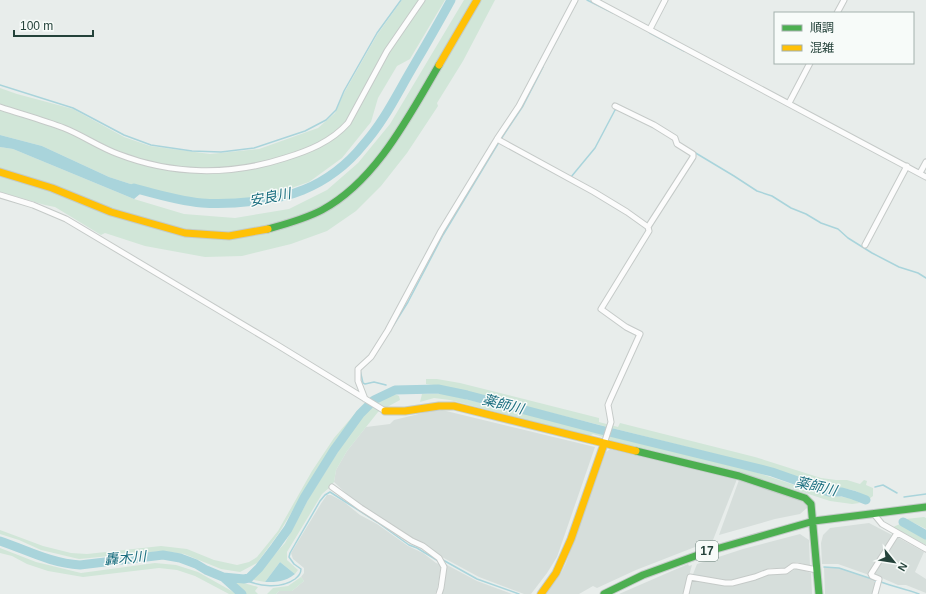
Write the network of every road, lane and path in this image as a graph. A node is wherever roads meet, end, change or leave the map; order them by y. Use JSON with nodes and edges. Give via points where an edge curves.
{"nodes":[{"id":1,"x":422,"y":0,"type":"edge"},
{"id":2,"x":477,"y":0,"type":"edge"},
{"id":3,"x":575,"y":0,"type":"edge"},
{"id":4,"x":594,"y":0,"type":"edge"},
{"id":5,"x":665,"y":0,"type":"edge"},
{"id":6,"x":844,"y":0,"type":"edge"},
{"id":7,"x":838,"y":12,"type":"edge"},
{"id":8,"x":650,"y":29,"type":"junction"},
{"id":9,"x":809,"y":64,"type":"edge"},
{"id":10,"x":789,"y":103,"type":"junction"},
{"id":11,"x":615,"y":106,"type":"dead end"},
{"id":12,"x":0,"y":107,"type":"edge"},
{"id":13,"x":499,"y":141,"type":"junction"},
{"id":14,"x":926,"y":162,"type":"edge"},
{"id":15,"x":907,"y":166,"type":"junction"},
{"id":16,"x":0,"y":172,"type":"edge"},
{"id":17,"x":920,"y":173,"type":"junction"},
{"id":18,"x":926,"y":177,"type":"edge"},
{"id":19,"x":0,"y":195,"type":"edge"},
{"id":20,"x":648,"y":227,"type":"junction"},
{"id":21,"x":865,"y":245,"type":"dead end"},
{"id":22,"x":366,"y":399,"type":"junction"},
{"id":23,"x":385,"y":411,"type":"joint"},
{"id":24,"x":604,"y":444,"type":"junction"},
{"id":25,"x":332,"y":486,"type":"dead end"},
{"id":26,"x":926,"y":506,"type":"edge"},
{"id":27,"x":873,"y":513,"type":"junction"},
{"id":28,"x":814,"y":521,"type":"junction"},
{"id":29,"x":897,"y":533,"type":"junction"},
{"id":30,"x":926,"y":549,"type":"edge"},
{"id":31,"x":817,"y":570,"type":"junction"},
{"id":32,"x":439,"y":594,"type":"edge"},
{"id":33,"x":541,"y":594,"type":"edge"},
{"id":34,"x":604,"y":594,"type":"edge"},
{"id":35,"x":686,"y":594,"type":"edge"},
{"id":36,"x":819,"y":594,"type":"edge"},
{"id":37,"x":875,"y":594,"type":"edge"}],
"edges":[{"from":1,"to":12,"type":"street","via":[[387,51],[342,130],[326,142],[270,163],[206,172],[138,162],[64,128]]},
{"from":2,"to":16,"type":"street","via":[[415,105],[373,167],[336,201],[297,221],[229,236],[185,233],[111,212],[52,188]]},
{"from":3,"to":13,"type":"street"},
{"from":4,"to":8,"type":"street"},
{"from":5,"to":8,"type":"street"},
{"from":6,"to":7,"type":"street"},
{"from":8,"to":10,"type":"street"},
{"from":9,"to":10,"type":"street"},
{"from":10,"to":15,"type":"street"},
{"from":11,"to":20,"type":"street","via":[[654,125],[693,154]]},
{"from":13,"to":20,"type":"street","via":[[594,192]]},
{"from":13,"to":22,"type":"street","via":[[441,231],[388,330],[371,357],[358,369],[358,380]]},
{"from":14,"to":17,"type":"street"},
{"from":15,"to":17,"type":"street"},
{"from":15,"to":21,"type":"street"},
{"from":17,"to":18,"type":"street"},
{"from":19,"to":22,"type":"street","via":[[66,219]]},
{"from":20,"to":24,"type":"street","via":[[649,231],[601,309],[640,334],[608,405],[611,422]]},
{"from":22,"to":23,"type":"street"},
{"from":23,"to":24,"type":"street","via":[[405,412],[434,406],[454,406]]},
{"from":24,"to":28,"type":"street","via":[[739,476],[788,492],[812,504]]},
{"from":24,"to":33,"type":"street","via":[[571,539],[556,573]]},
{"from":25,"to":32,"type":"street","via":[[441,560],[444,566]]},
{"from":26,"to":27,"type":"street","number":"17"},
{"from":27,"to":28,"type":"street","number":"17"},
{"from":27,"to":29,"type":"street","via":[[882,524]]},
{"from":28,"to":31,"type":"street"},
{"from":28,"to":34,"type":"street","number":"17","via":[[709,551],[643,575]]},
{"from":29,"to":30,"type":"street"},
{"from":29,"to":37,"type":"street","via":[[871,574],[879,579]]},
{"from":31,"to":35,"type":"street","via":[[793,566],[786,571],[768,572],[732,583],[690,577]]},
{"from":31,"to":36,"type":"street"}]}
